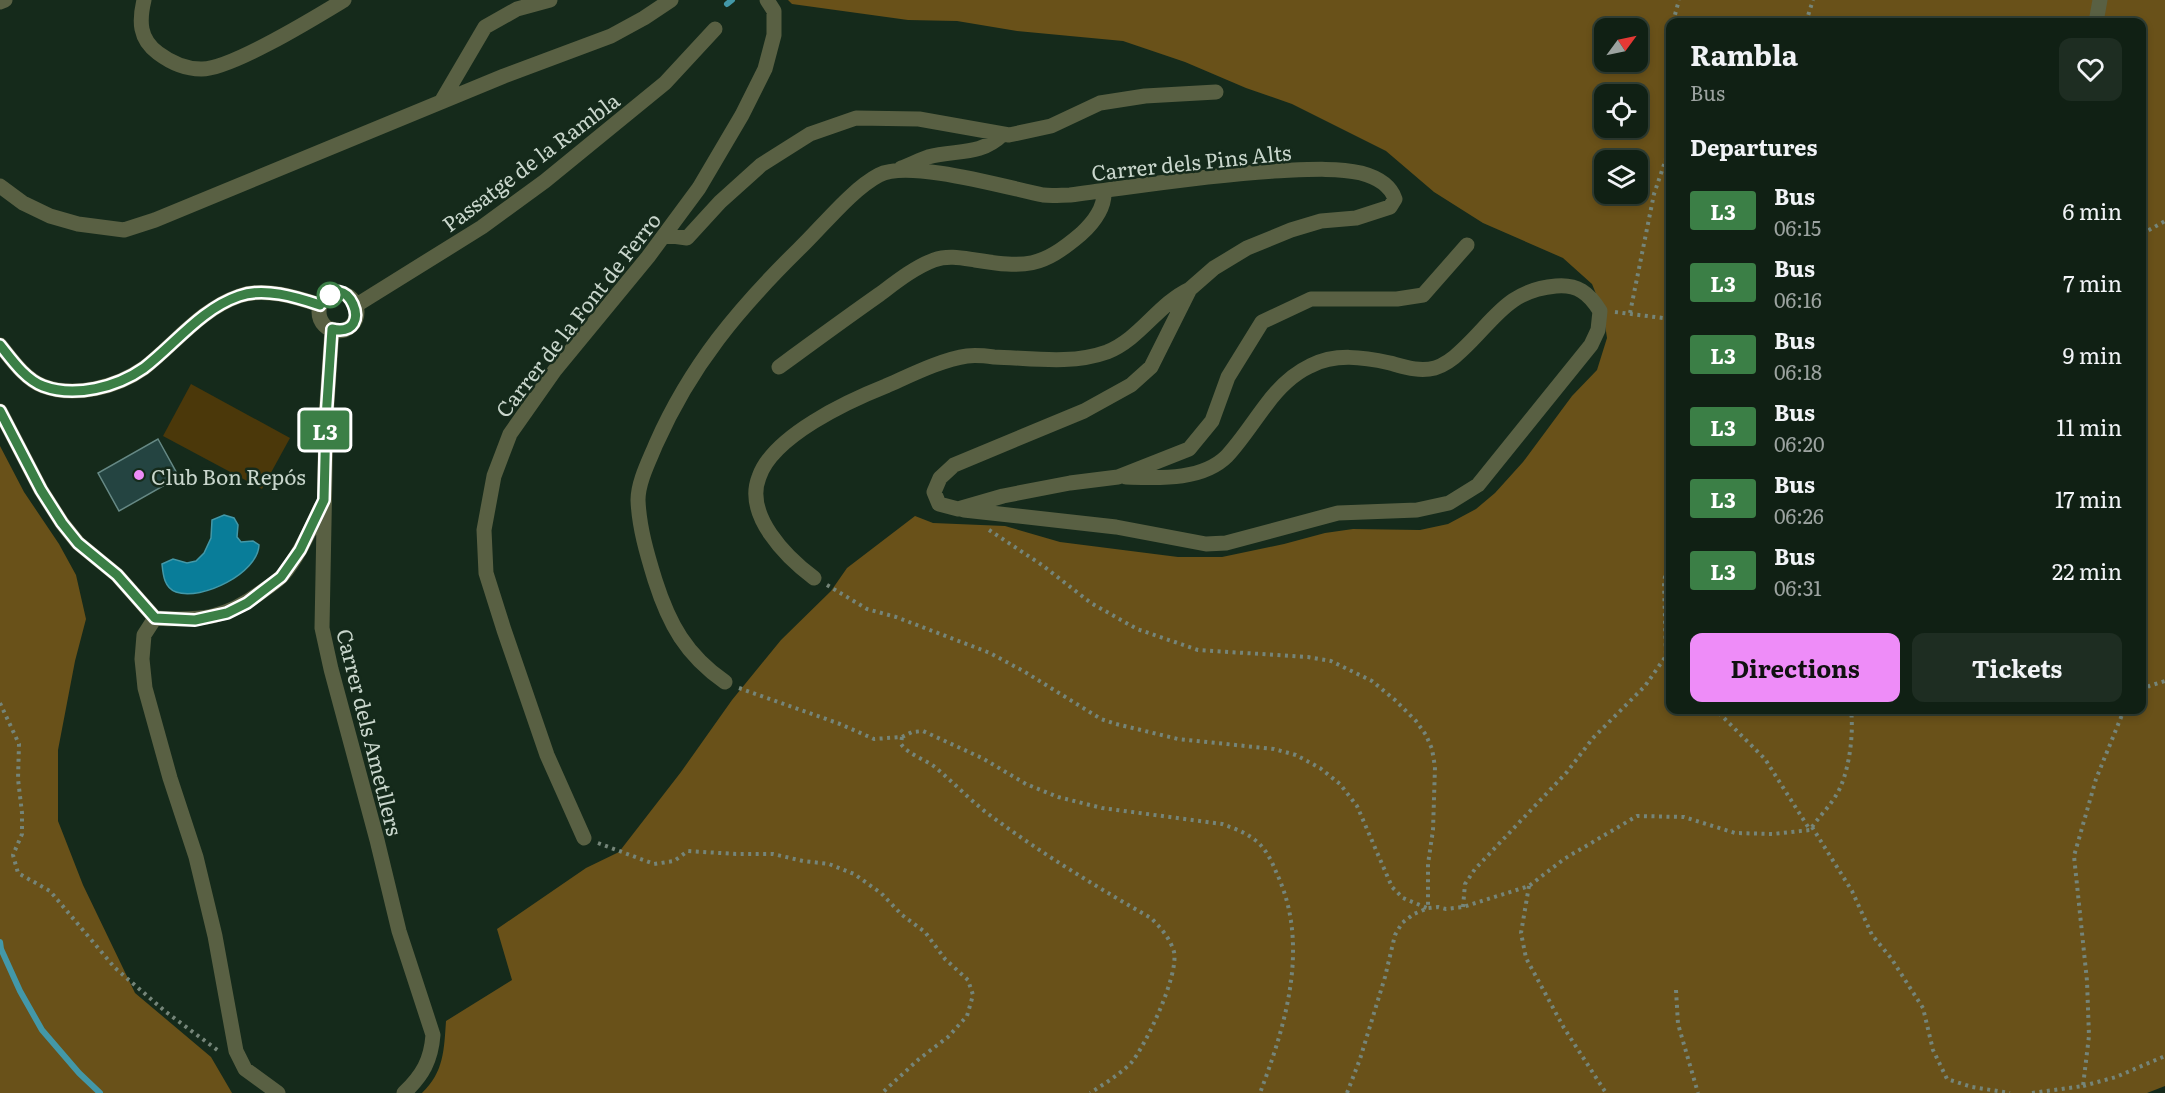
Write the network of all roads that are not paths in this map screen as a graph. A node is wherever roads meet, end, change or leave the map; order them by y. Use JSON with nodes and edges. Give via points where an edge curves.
{"nodes":[{"id":1,"x":5,"y":0,"type":"edge"},
{"id":2,"x":144,"y":0,"type":"edge"},
{"id":3,"x":344,"y":0,"type":"edge"},
{"id":4,"x":550,"y":0,"type":"edge"},
{"id":5,"x":671,"y":0,"type":"edge"},
{"id":6,"x":767,"y":0,"type":"edge"},
{"id":7,"x":2100,"y":0,"type":"edge"},
{"id":8,"x":0,"y":2,"type":"edge"},
{"id":9,"x":2097,"y":18,"type":"edge"},
{"id":10,"x":715,"y":29,"type":"dead end"},
{"id":11,"x":1216,"y":92,"type":"dead end"},
{"id":12,"x":441,"y":102,"type":"junction"},
{"id":13,"x":1003,"y":134,"type":"junction"},
{"id":14,"x":896,"y":170,"type":"junction"},
{"id":15,"x":0,"y":186,"type":"edge"},
{"id":16,"x":1104,"y":191,"type":"junction"},
{"id":17,"x":664,"y":235,"type":"junction"},
{"id":18,"x":1467,"y":244,"type":"dead end"},
{"id":19,"x":1190,"y":289,"type":"junction"},
{"id":20,"x":320,"y":305,"type":"junction"},
{"id":21,"x":356,"y":306,"type":"junction"},
{"id":22,"x":332,"y":329,"type":"junction"},
{"id":23,"x":0,"y":345,"type":"edge"},
{"id":24,"x":779,"y":367,"type":"dead end"},
{"id":25,"x":0,"y":411,"type":"edge"},
{"id":26,"x":1118,"y":477,"type":"junction"},
{"id":27,"x":324,"y":500,"type":"junction"},
{"id":28,"x":958,"y":509,"type":"junction"},
{"id":29,"x":814,"y":578,"type":"road end"},
{"id":30,"x":155,"y":618,"type":"junction"},
{"id":31,"x":725,"y":682,"type":"road end"},
{"id":32,"x":584,"y":838,"type":"road end"},
{"id":33,"x":278,"y":1093,"type":"edge"},
{"id":34,"x":404,"y":1093,"type":"edge"}],
"edges":[{"from":1,"to":8,"type":"street"},
{"from":2,"to":3,"type":"street","via":[[140,18],[143,36],[155,51],[170,62],[201,69],[219,67]]},
{"from":4,"to":12,"type":"street","via":[[517,9],[485,27]]},
{"from":5,"to":12,"type":"street","via":[[611,36]]},
{"from":6,"to":17,"type":"street","name":"Carrer de la Font de Ferro","via":[[774,11],[774,35],[765,69],[699,188]]},
{"from":7,"to":9,"type":"street"},
{"from":10,"to":21,"type":"street","name":"Passatge de la Rambla","via":[[665,83],[545,181],[482,227]]},
{"from":11,"to":13,"type":"street","via":[[1100,103],[1051,126]]},
{"from":12,"to":15,"type":"street","via":[[124,230],[50,216]]},
{"from":13,"to":14,"type":"street","via":[[993,144],[973,151],[928,157]]},
{"from":13,"to":17,"type":"street","via":[[919,119],[856,118],[810,134],[761,165],[687,238]]},
{"from":14,"to":16,"type":"street","name":"Carrer dels Pins Alts","via":[[962,177],[1046,195]]},
{"from":14,"to":31,"type":"street","via":[[880,175],[859,190],[726,326],[693,373],[645,469],[638,499],[646,551],[663,604],[684,645]]},
{"from":16,"to":19,"type":"street","name":"Carrer dels Pins Alts","via":[[1222,175],[1324,170],[1360,173],[1381,180],[1392,190],[1395,199],[1390,207],[1356,218],[1321,221],[1247,248],[1214,268]]},
{"from":16,"to":24,"type":"street","via":[[1098,214],[1085,230],[1048,257],[1009,266],[954,257],[935,260],[891,286]]},
{"from":17,"to":32,"type":"street","name":"Carrer de la Font de Ferro","via":[[555,370],[510,434],[494,476],[484,530],[486,573],[504,630],[547,755]]},
{"from":18,"to":26,"type":"street","via":[[1423,295],[1311,299],[1262,322],[1228,377],[1212,421],[1189,449]]},
{"from":19,"to":28,"type":"street","name":"Carrer dels Pins Alts","via":[[1151,367],[1131,384],[1084,411],[954,465],[940,478],[934,492],[939,504]]},
{"from":19,"to":29,"type":"street","via":[[1174,296],[1130,338],[1109,351],[1085,358],[1053,360],[967,356],[863,395],[787,441],[758,477],[756,496],[761,517],[774,540],[793,563]]},
{"from":20,"to":21,"type":"street","via":[[327,296],[338,293],[349,297]]},
{"from":20,"to":22,"type":"street","via":[[322,322]]},
{"from":20,"to":23,"type":"street","via":[[260,292],[239,296],[212,311],[144,368],[120,382],[90,390],[42,386],[21,370]]},
{"from":21,"to":22,"type":"street","via":[[355,318],[348,327]]},
{"from":22,"to":27,"type":"street","name":"Carrer dels Ametllers"},
{"from":25,"to":30,"type":"street","via":[[62,523]]},
{"from":26,"to":28,"type":"street","via":[[1003,496]]},
{"from":26,"to":28,"type":"street","via":[[1161,478],[1209,468],[1226,457],[1289,380],[1310,366],[1334,358],[1357,357],[1419,370],[1437,368],[1455,356],[1505,305],[1541,288],[1568,285],[1584,290],[1600,310],[1598,330],[1591,345],[1478,485],[1449,503],[1417,510],[1338,513],[1226,543],[1206,544],[1116,527]]},
{"from":27,"to":30,"type":"street","via":[[300,550],[281,577],[247,603],[227,613],[195,620]]},
{"from":27,"to":34,"type":"street","name":"Carrer dels Ametllers","via":[[322,628],[399,931],[433,1035],[426,1068]]},
{"from":30,"to":33,"type":"street","via":[[144,635],[146,688],[196,857],[236,1051],[245,1069]]}]}
